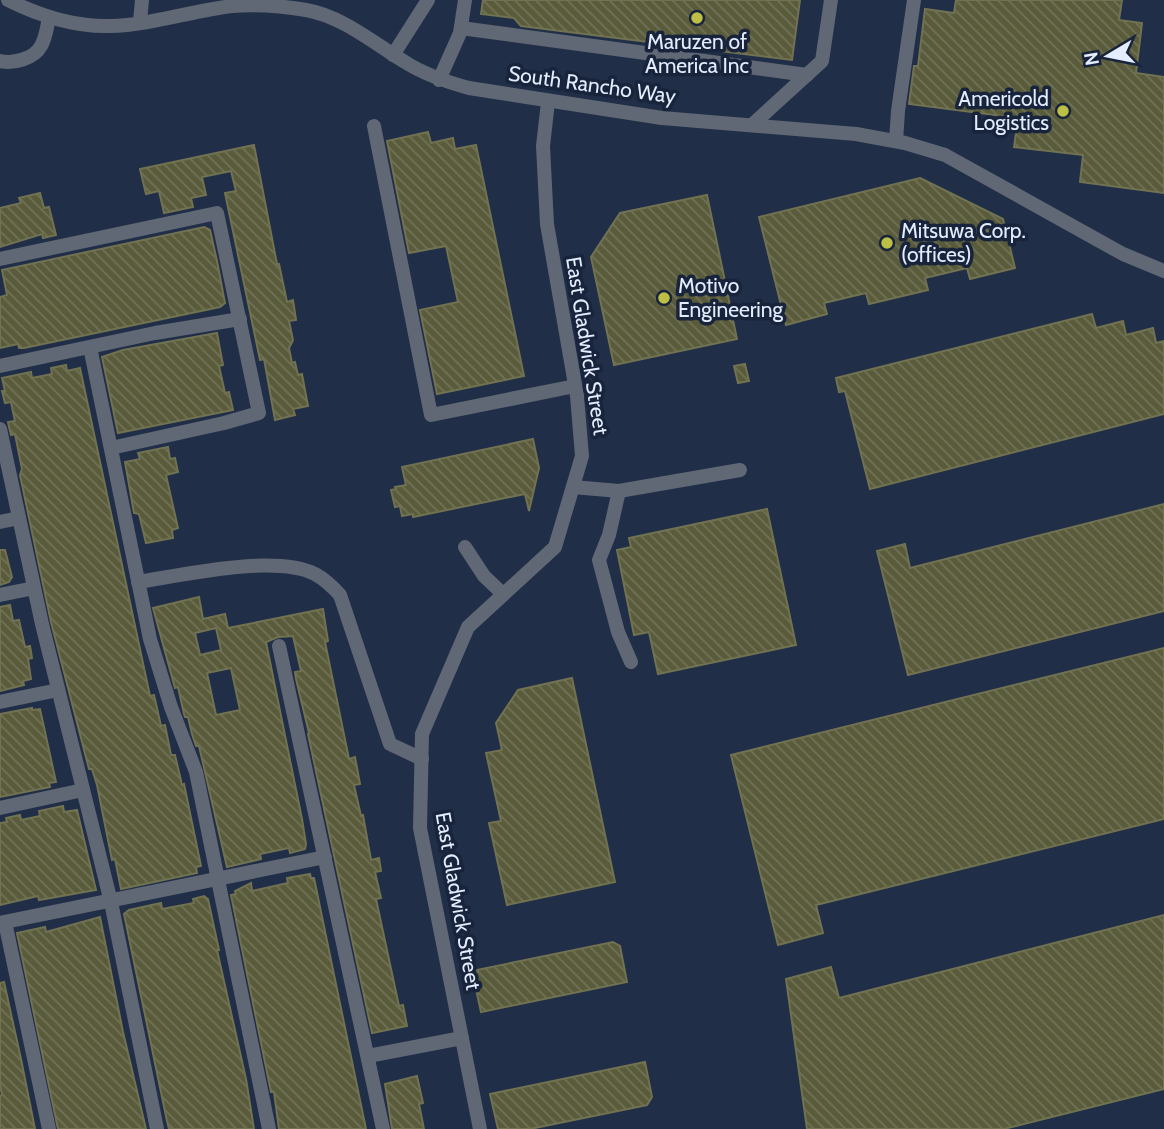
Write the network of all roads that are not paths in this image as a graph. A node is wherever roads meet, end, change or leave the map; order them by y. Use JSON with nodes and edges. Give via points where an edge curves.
{"nodes":[{"id":1,"x":8,"y":0,"type":"edge"},
{"id":2,"x":142,"y":0,"type":"edge"},
{"id":3,"x":428,"y":0,"type":"edge"},
{"id":4,"x":465,"y":0,"type":"edge"},
{"id":5,"x":831,"y":0,"type":"edge"},
{"id":6,"x":915,"y":0,"type":"edge"},
{"id":7,"x":33,"y":5,"type":"edge"},
{"id":8,"x":303,"y":5,"type":"edge"},
{"id":9,"x":192,"y":7,"type":"edge"},
{"id":10,"x":49,"y":18,"type":"junction"},
{"id":11,"x":140,"y":22,"type":"junction"},
{"id":12,"x":461,"y":28,"type":"junction"},
{"id":13,"x":393,"y":55,"type":"junction"},
{"id":14,"x":0,"y":61,"type":"edge"},
{"id":15,"x":807,"y":75,"type":"junction"},
{"id":16,"x":439,"y":80,"type":"junction"},
{"id":17,"x":548,"y":102,"type":"junction"},
{"id":18,"x":752,"y":125,"type":"junction"},
{"id":19,"x":374,"y":126,"type":"dead end"},
{"id":20,"x":896,"y":141,"type":"junction"},
{"id":21,"x":0,"y":259,"type":"edge"},
{"id":22,"x":1164,"y":271,"type":"edge"},
{"id":23,"x":240,"y":319,"type":"junction"},
{"id":24,"x":90,"y":347,"type":"junction"},
{"id":25,"x":0,"y":366,"type":"edge"},
{"id":26,"x":575,"y":386,"type":"junction"},
{"id":27,"x":0,"y":429,"type":"edge"},
{"id":28,"x":111,"y":448,"type":"junction"},
{"id":29,"x":740,"y":470,"type":"dead end"},
{"id":30,"x":573,"y":487,"type":"junction"},
{"id":31,"x":619,"y":492,"type":"junction"},
{"id":32,"x":19,"y":518,"type":"junction"},
{"id":33,"x":0,"y":522,"type":"edge"},
{"id":34,"x":465,"y":547,"type":"dead end"},
{"id":35,"x":138,"y":582,"type":"junction"},
{"id":36,"x":34,"y":588,"type":"junction"},
{"id":37,"x":503,"y":594,"type":"junction"},
{"id":38,"x":0,"y":595,"type":"edge"},
{"id":39,"x":279,"y":646,"type":"dead end"},
{"id":40,"x":631,"y":662,"type":"dead end"},
{"id":41,"x":58,"y":690,"type":"junction"},
{"id":42,"x":0,"y":702,"type":"edge"},
{"id":43,"x":422,"y":759,"type":"junction"},
{"id":44,"x":83,"y":790,"type":"junction"},
{"id":45,"x":0,"y":808,"type":"edge"},
{"id":46,"x":325,"y":857,"type":"junction"},
{"id":47,"x":217,"y":880,"type":"junction"},
{"id":48,"x":111,"y":902,"type":"junction"},
{"id":49,"x":3,"y":922,"type":"edge"},
{"id":50,"x":461,"y":1038,"type":"junction"},
{"id":51,"x":368,"y":1056,"type":"junction"},
{"id":52,"x":49,"y":1129,"type":"edge"},
{"id":53,"x":157,"y":1129,"type":"edge"},
{"id":54,"x":269,"y":1129,"type":"edge"},
{"id":55,"x":383,"y":1129,"type":"edge"},
{"id":56,"x":480,"y":1129,"type":"edge"}],
"edges":[{"from":1,"to":7,"type":"street","name":"South Rancho Way"},
{"from":2,"to":11,"type":"street"},
{"from":3,"to":13,"type":"street"},
{"from":4,"to":12,"type":"street"},
{"from":5,"to":15,"type":"street","via":[[822,61]]},
{"from":6,"to":20,"type":"street"},
{"from":7,"to":10,"type":"street","name":"South Rancho Way"},
{"from":8,"to":9,"type":"street","name":"South Rancho Way"},
{"from":8,"to":13,"type":"street","name":"South Rancho Way"},
{"from":9,"to":11,"type":"street","name":"South Rancho Way"},
{"from":10,"to":11,"type":"street","name":"South Rancho Way","via":[[88,25]]},
{"from":10,"to":14,"type":"street","via":[[35,53]]},
{"from":12,"to":15,"type":"street"},
{"from":12,"to":16,"type":"street"},
{"from":13,"to":16,"type":"street","name":"South Rancho Way"},
{"from":15,"to":18,"type":"street"},
{"from":16,"to":17,"type":"street","name":"South Rancho Way"},
{"from":17,"to":18,"type":"street","name":"South Rancho Way"},
{"from":17,"to":26,"type":"street","name":"East Gladwick Street","via":[[543,146],[547,224]]},
{"from":18,"to":20,"type":"street","name":"South Rancho Way"},
{"from":19,"to":26,"type":"street","via":[[431,415]]},
{"from":20,"to":22,"type":"street","name":"South Rancho Way","via":[[945,155],[1123,254]]},
{"from":21,"to":23,"type":"street","via":[[217,213]]},
{"from":23,"to":24,"type":"street"},
{"from":23,"to":28,"type":"street","via":[[259,413]]},
{"from":24,"to":25,"type":"street"},
{"from":24,"to":28,"type":"street"},
{"from":26,"to":30,"type":"street","name":"East Gladwick Street","via":[[582,456]]},
{"from":27,"to":32,"type":"street"},
{"from":28,"to":35,"type":"street"},
{"from":29,"to":31,"type":"street"},
{"from":30,"to":31,"type":"street"},
{"from":30,"to":37,"type":"street","name":"East Gladwick Street","via":[[555,547]]},
{"from":31,"to":40,"type":"street","via":[[599,560]]},
{"from":32,"to":33,"type":"street"},
{"from":32,"to":36,"type":"street"},
{"from":34,"to":37,"type":"street"},
{"from":35,"to":43,"type":"street","via":[[267,564],[313,573],[340,595],[390,744]]},
{"from":35,"to":47,"type":"street","via":[[167,696],[196,772]]},
{"from":36,"to":38,"type":"street"},
{"from":36,"to":41,"type":"street"},
{"from":37,"to":43,"type":"street","name":"East Gladwick Street","via":[[468,627],[422,734]]},
{"from":39,"to":46,"type":"street"},
{"from":41,"to":42,"type":"street"},
{"from":41,"to":44,"type":"street"},
{"from":43,"to":50,"type":"street","name":"East Gladwick Street","via":[[419,828]]},
{"from":44,"to":45,"type":"street"},
{"from":44,"to":48,"type":"street"},
{"from":46,"to":47,"type":"street"},
{"from":46,"to":51,"type":"street"},
{"from":47,"to":48,"type":"street"},
{"from":47,"to":54,"type":"street"},
{"from":48,"to":49,"type":"street"},
{"from":48,"to":53,"type":"street"},
{"from":49,"to":52,"type":"street"},
{"from":50,"to":51,"type":"street"},
{"from":50,"to":56,"type":"street","name":"East Gladwick Street"},
{"from":51,"to":55,"type":"street"}]}
